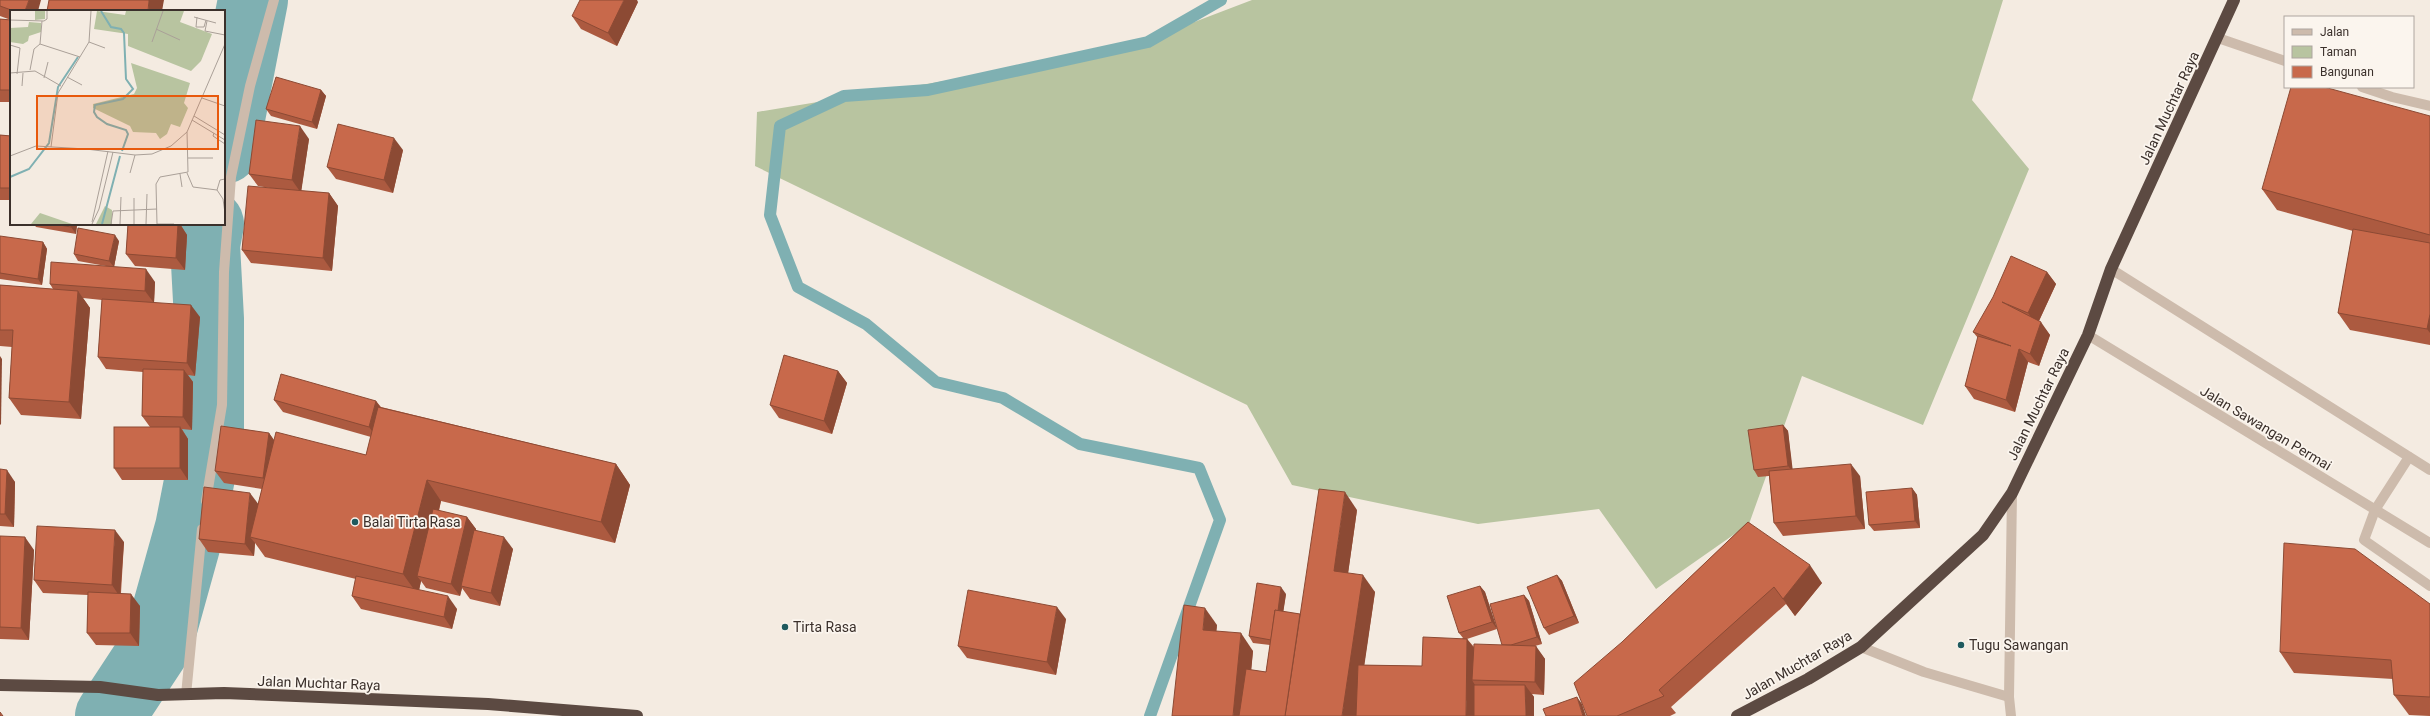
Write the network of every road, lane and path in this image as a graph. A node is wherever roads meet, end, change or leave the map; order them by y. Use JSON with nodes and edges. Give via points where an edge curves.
{"nodes":[{"id":1,"x":274,"y":0,"type":"edge"},
{"id":2,"x":2234,"y":0,"type":"edge"},
{"id":3,"x":2218,"y":38,"type":"junction"},
{"id":4,"x":2284,"y":61,"type":"edge"},
{"id":5,"x":2365,"y":88,"type":"edge"},
{"id":6,"x":2430,"y":106,"type":"edge"},
{"id":7,"x":2111,"y":269,"type":"junction"},
{"id":8,"x":2088,"y":335,"type":"junction"},
{"id":9,"x":2409,"y":457,"type":"junction"},
{"id":10,"x":2430,"y":470,"type":"edge"},
{"id":11,"x":2012,"y":493,"type":"junction"},
{"id":12,"x":2375,"y":510,"type":"junction"},
{"id":13,"x":2430,"y":543,"type":"edge"},
{"id":14,"x":2430,"y":586,"type":"edge"},
{"id":15,"x":1861,"y":647,"type":"junction"},
{"id":16,"x":0,"y":685,"type":"edge"},
{"id":17,"x":186,"y":695,"type":"junction"},
{"id":18,"x":2009,"y":697,"type":"junction"},
{"id":19,"x":637,"y":716,"type":"edge"},
{"id":20,"x":1737,"y":716,"type":"edge"},
{"id":21,"x":2011,"y":716,"type":"edge"}],
"edges":[{"from":1,"to":17,"type":"street","via":[[250,86],[231,176],[224,272],[222,405],[204,514]]},
{"from":2,"to":3,"type":"highway","name":"Jalan Muchtar Raya"},
{"from":3,"to":4,"type":"street"},
{"from":3,"to":7,"type":"highway","name":"Jalan Muchtar Raya"},
{"from":5,"to":6,"type":"street"},
{"from":7,"to":8,"type":"highway","name":"Jalan Muchtar Raya"},
{"from":7,"to":9,"type":"street"},
{"from":8,"to":11,"type":"highway","name":"Jalan Muchtar Raya"},
{"from":8,"to":12,"type":"street","name":"Jalan Sawangan Permai"},
{"from":9,"to":10,"type":"street"},
{"from":9,"to":12,"type":"street"},
{"from":11,"to":15,"type":"highway","name":"Jalan Muchtar Raya","via":[[1983,535]]},
{"from":11,"to":18,"type":"street"},
{"from":12,"to":13,"type":"street","name":"Jalan Sawangan Permai"},
{"from":12,"to":14,"type":"street","via":[[2364,540]]},
{"from":15,"to":18,"type":"street","via":[[1924,672]]},
{"from":15,"to":20,"type":"highway","name":"Jalan Muchtar Raya","via":[[1808,679]]},
{"from":16,"to":17,"type":"highway","name":"Jalan Muchtar Raya","via":[[100,687],[158,695]]},
{"from":17,"to":19,"type":"highway","name":"Jalan Muchtar Raya","via":[[224,693],[488,704]]},
{"from":18,"to":21,"type":"street"}]}
